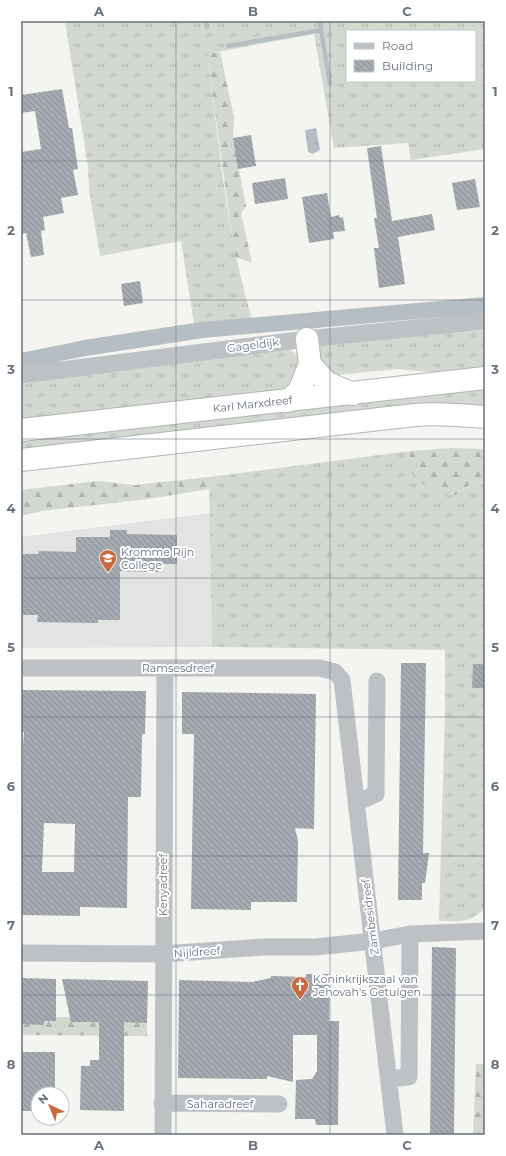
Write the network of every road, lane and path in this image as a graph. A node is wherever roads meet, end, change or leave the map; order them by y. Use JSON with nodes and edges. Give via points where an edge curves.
{"nodes":[{"id":1,"x":485,"y":321,"type":"edge"},
{"id":2,"x":307,"y":339,"type":"junction"},
{"id":3,"x":310,"y":364,"type":"junction"},
{"id":4,"x":21,"y":375,"type":"edge"},
{"id":5,"x":485,"y":378,"type":"edge"},
{"id":6,"x":353,"y":394,"type":"junction"},
{"id":7,"x":288,"y":401,"type":"junction"},
{"id":8,"x":485,"y":417,"type":"edge"},
{"id":9,"x":21,"y":430,"type":"edge"},
{"id":10,"x":21,"y":460,"type":"edge"},
{"id":11,"x":21,"y":668,"type":"edge"},
{"id":12,"x":165,"y":668,"type":"junction"},
{"id":13,"x":335,"y":672,"type":"joint"},
{"id":14,"x":377,"y":681,"type":"dead end"},
{"id":15,"x":356,"y":803,"type":"junction"},
{"id":16,"x":485,"y":931,"type":"edge"},
{"id":17,"x":410,"y":934,"type":"junction"},
{"id":18,"x":373,"y":941,"type":"junction"},
{"id":19,"x":21,"y":953,"type":"edge"},
{"id":20,"x":163,"y":954,"type":"junction"},
{"id":21,"x":389,"y":1079,"type":"junction"},
{"id":22,"x":162,"y":1103,"type":"junction"},
{"id":23,"x":279,"y":1104,"type":"dead end"},
{"id":24,"x":163,"y":1135,"type":"edge"},
{"id":25,"x":395,"y":1135,"type":"edge"}],
"edges":[{"from":1,"to":2,"type":"street","name":"Gageldijk"},
{"from":2,"to":3,"type":"highway"},
{"from":2,"to":4,"type":"street","name":"Gageldijk"},
{"from":3,"to":6,"type":"highway","via":[[328,383]]},
{"from":3,"to":7,"type":"highway","via":[[299,391]]},
{"from":5,"to":6,"type":"highway","name":"Karl Marxdreef"},
{"from":6,"to":7,"type":"highway","name":"Karl Marxdreef"},
{"from":7,"to":9,"type":"highway","name":"Karl Marxdreef"},
{"from":8,"to":10,"type":"highway","via":[[439,413],[414,415]]},
{"from":11,"to":12,"type":"street","name":"Ramsesdreef"},
{"from":12,"to":13,"type":"street","name":"Ramsesdreef","via":[[320,668]]},
{"from":12,"to":20,"type":"street","name":"Kenyadreef"},
{"from":13,"to":15,"type":"street","name":"Zambesidreef","via":[[342,680]]},
{"from":14,"to":15,"type":"street","via":[[376,794]]},
{"from":15,"to":18,"type":"street","name":"Zambesidreef"},
{"from":16,"to":17,"type":"street","name":"Nijldreef"},
{"from":17,"to":18,"type":"street","name":"Nijldreef"},
{"from":17,"to":21,"type":"street","via":[[409,1077]]},
{"from":18,"to":20,"type":"street","name":"Nijldreef"},
{"from":18,"to":21,"type":"street","name":"Zambesidreef"},
{"from":19,"to":20,"type":"street","name":"Nijldreef"},
{"from":20,"to":22,"type":"street","name":"Kenyadreef"},
{"from":21,"to":25,"type":"street","name":"Zambesidreef"},
{"from":22,"to":23,"type":"street","name":"Saharadreef"},
{"from":22,"to":24,"type":"street","name":"Kenyadreef"}]}
